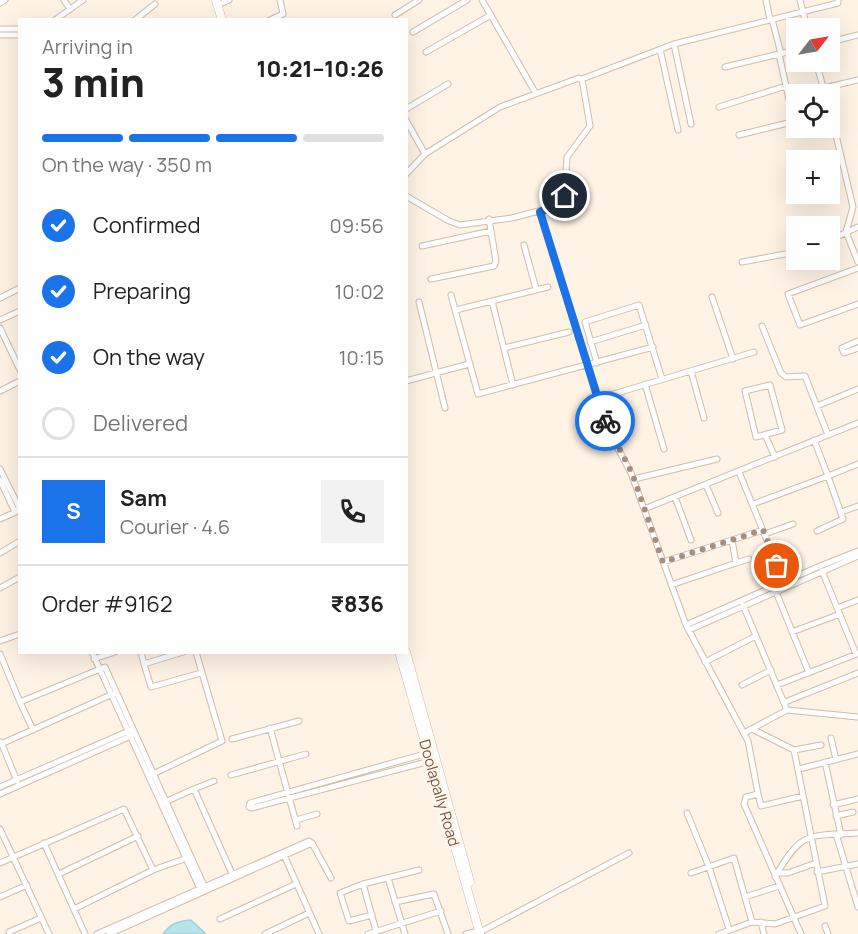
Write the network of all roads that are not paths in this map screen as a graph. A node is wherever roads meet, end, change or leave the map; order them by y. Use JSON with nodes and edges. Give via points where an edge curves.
{"nodes":[{"id":1,"x":5,"y":0,"type":"edge"},
{"id":2,"x":64,"y":0,"type":"edge"},
{"id":3,"x":83,"y":0,"type":"edge"},
{"id":4,"x":280,"y":0,"type":"edge"},
{"id":5,"x":419,"y":0,"type":"edge"},
{"id":6,"x":467,"y":0,"type":"edge"},
{"id":7,"x":482,"y":0,"type":"edge"},
{"id":8,"x":766,"y":0,"type":"edge"},
{"id":9,"x":800,"y":0,"type":"edge"},
{"id":10,"x":838,"y":0,"type":"edge"},
{"id":11,"x":222,"y":1,"type":"edge"},
{"id":12,"x":0,"y":3,"type":"edge"},
{"id":13,"x":155,"y":4,"type":"dead end"},
{"id":14,"x":70,"y":9,"type":"junction"},
{"id":15,"x":803,"y":12,"type":"junction"},
{"id":16,"x":395,"y":15,"type":"dead end"},
{"id":17,"x":491,"y":15,"type":"junction"},
{"id":18,"x":58,"y":18,"type":"edge"},
{"id":19,"x":138,"y":18,"type":"edge"},
{"id":20,"x":222,"y":18,"type":"edge"},
{"id":21,"x":226,"y":18,"type":"edge"},
{"id":22,"x":274,"y":18,"type":"edge"},
{"id":23,"x":804,"y":18,"type":"edge"},
{"id":24,"x":771,"y":19,"type":"junction"},
{"id":25,"x":18,"y":28,"type":"edge"},
{"id":26,"x":0,"y":29,"type":"edge"},
{"id":27,"x":413,"y":32,"type":"dead end"},
{"id":28,"x":0,"y":35,"type":"edge"},
{"id":29,"x":18,"y":35,"type":"edge"},
{"id":30,"x":858,"y":35,"type":"edge"},
{"id":31,"x":840,"y":40,"type":"edge"},
{"id":32,"x":674,"y":44,"type":"junction"},
{"id":33,"x":660,"y":49,"type":"junction"},
{"id":34,"x":426,"y":52,"type":"dead end"},
{"id":35,"x":786,"y":52,"type":"edge"},
{"id":36,"x":780,"y":54,"type":"junction"},
{"id":37,"x":725,"y":67,"type":"dead end"},
{"id":38,"x":582,"y":79,"type":"junction"},
{"id":39,"x":858,"y":82,"type":"edge"},
{"id":40,"x":448,"y":84,"type":"dead end"},
{"id":41,"x":786,"y":87,"type":"joint"},
{"id":42,"x":840,"y":87,"type":"edge"},
{"id":43,"x":535,"y":92,"type":"junction"},
{"id":44,"x":719,"y":107,"type":"dead end"},
{"id":45,"x":408,"y":108,"type":"edge"},
{"id":46,"x":408,"y":124,"type":"edge"},
{"id":47,"x":691,"y":124,"type":"dead end"},
{"id":48,"x":786,"y":124,"type":"edge"},
{"id":49,"x":678,"y":130,"type":"dead end"},
{"id":50,"x":739,"y":135,"type":"dead end"},
{"id":51,"x":836,"y":138,"type":"edge"},
{"id":52,"x":425,"y":154,"type":"junction"},
{"id":53,"x":408,"y":172,"type":"edge"},
{"id":54,"x":408,"y":197,"type":"edge"},
{"id":55,"x":540,"y":212,"type":"junction"},
{"id":56,"x":489,"y":219,"type":"junction"},
{"id":57,"x":858,"y":228,"type":"edge"},
{"id":58,"x":491,"y":231,"type":"junction"},
{"id":59,"x":846,"y":232,"type":"junction"},
{"id":60,"x":840,"y":235,"type":"edge"},
{"id":61,"x":524,"y":245,"type":"dead end"},
{"id":62,"x":422,"y":246,"type":"dead end"},
{"id":63,"x":786,"y":254,"type":"edge"},
{"id":64,"x":742,"y":262,"type":"dead end"},
{"id":65,"x":858,"y":262,"type":"edge"},
{"id":66,"x":858,"y":268,"type":"edge"},
{"id":67,"x":431,"y":279,"type":"dead end"},
{"id":68,"x":548,"y":287,"type":"dead end"},
{"id":69,"x":18,"y":289,"type":"edge"},
{"id":70,"x":536,"y":289,"type":"junction"},
{"id":71,"x":451,"y":295,"type":"dead end"},
{"id":72,"x":712,"y":297,"type":"dead end"},
{"id":73,"x":0,"y":298,"type":"edge"},
{"id":74,"x":492,"y":301,"type":"junction"},
{"id":75,"x":420,"y":302,"type":"dead end"},
{"id":76,"x":858,"y":304,"type":"edge"},
{"id":77,"x":456,"y":310,"type":"junction"},
{"id":78,"x":18,"y":312,"type":"edge"},
{"id":79,"x":0,"y":320,"type":"edge"},
{"id":80,"x":646,"y":325,"type":"junction"},
{"id":81,"x":762,"y":326,"type":"dead end"},
{"id":82,"x":0,"y":328,"type":"edge"},
{"id":83,"x":568,"y":332,"type":"dead end"},
{"id":84,"x":858,"y":341,"type":"edge"},
{"id":85,"x":590,"y":342,"type":"junction"},
{"id":86,"x":652,"y":347,"type":"junction"},
{"id":87,"x":504,"y":348,"type":"junction"},
{"id":88,"x":858,"y":348,"type":"edge"},
{"id":89,"x":18,"y":349,"type":"edge"},
{"id":90,"x":12,"y":351,"type":"junction"},
{"id":91,"x":754,"y":352,"type":"dead end"},
{"id":92,"x":733,"y":359,"type":"junction"},
{"id":93,"x":597,"y":363,"type":"junction"},
{"id":94,"x":469,"y":364,"type":"junction"},
{"id":95,"x":18,"y":365,"type":"edge"},
{"id":96,"x":588,"y":366,"type":"junction"},
{"id":97,"x":691,"y":371,"type":"junction"},
{"id":98,"x":438,"y":372,"type":"junction"},
{"id":99,"x":662,"y":379,"type":"junction"},
{"id":100,"x":408,"y":380,"type":"edge"},
{"id":101,"x":18,"y":382,"type":"edge"},
{"id":102,"x":645,"y":384,"type":"junction"},
{"id":103,"x":513,"y":385,"type":"junction"},
{"id":104,"x":858,"y":388,"type":"edge"},
{"id":105,"x":0,"y":392,"type":"edge"},
{"id":106,"x":597,"y":399,"type":"junction"},
{"id":107,"x":817,"y":406,"type":"junction"},
{"id":108,"x":445,"y":408,"type":"dead end"},
{"id":109,"x":704,"y":418,"type":"dead end"},
{"id":110,"x":858,"y":423,"type":"edge"},
{"id":111,"x":765,"y":435,"type":"junction"},
{"id":112,"x":828,"y":435,"type":"junction"},
{"id":113,"x":814,"y":441,"type":"junction"},
{"id":114,"x":664,"y":449,"type":"dead end"},
{"id":115,"x":774,"y":457,"type":"junction"},
{"id":116,"x":717,"y":459,"type":"dead end"},
{"id":117,"x":858,"y":464,"type":"edge"},
{"id":118,"x":0,"y":469,"type":"edge"},
{"id":119,"x":740,"y":472,"type":"junction"},
{"id":120,"x":828,"y":476,"type":"junction"},
{"id":121,"x":2,"y":479,"type":"edge"},
{"id":122,"x":633,"y":479,"type":"junction"},
{"id":123,"x":706,"y":485,"type":"junction"},
{"id":124,"x":675,"y":497,"type":"junction"},
{"id":125,"x":753,"y":504,"type":"junction"},
{"id":126,"x":858,"y":506,"type":"edge"},
{"id":127,"x":18,"y":509,"type":"edge"},
{"id":128,"x":644,"y":509,"type":"junction"},
{"id":129,"x":841,"y":512,"type":"junction"},
{"id":130,"x":718,"y":513,"type":"dead end"},
{"id":131,"x":0,"y":519,"type":"edge"},
{"id":132,"x":793,"y":524,"type":"dead end"},
{"id":133,"x":817,"y":531,"type":"dead end"},
{"id":134,"x":764,"y":532,"type":"junction"},
{"id":135,"x":691,"y":540,"type":"dead end"},
{"id":136,"x":732,"y":540,"type":"junction"},
{"id":137,"x":18,"y":542,"type":"edge"},
{"id":138,"x":858,"y":551,"type":"edge"},
{"id":139,"x":0,"y":553,"type":"edge"},
{"id":140,"x":858,"y":556,"type":"edge"},
{"id":141,"x":749,"y":559,"type":"dead end"},
{"id":142,"x":663,"y":562,"type":"junction"},
{"id":143,"x":736,"y":563,"type":"junction"},
{"id":144,"x":822,"y":571,"type":"junction"},
{"id":145,"x":18,"y":578,"type":"edge"},
{"id":146,"x":784,"y":582,"type":"junction"},
{"id":147,"x":671,"y":585,"type":"junction"},
{"id":148,"x":0,"y":588,"type":"edge"},
{"id":149,"x":776,"y":592,"type":"junction"},
{"id":150,"x":858,"y":600,"type":"edge"},
{"id":151,"x":743,"y":603,"type":"junction"},
{"id":152,"x":838,"y":611,"type":"junction"},
{"id":153,"x":687,"y":628,"type":"junction"},
{"id":154,"x":792,"y":632,"type":"junction"},
{"id":155,"x":18,"y":635,"type":"edge"},
{"id":156,"x":756,"y":636,"type":"junction"},
{"id":157,"x":0,"y":641,"type":"edge"},
{"id":158,"x":0,"y":654,"type":"edge"},
{"id":159,"x":142,"y":654,"type":"edge"},
{"id":160,"x":176,"y":654,"type":"edge"},
{"id":161,"x":196,"y":654,"type":"edge"},
{"id":162,"x":400,"y":654,"type":"edge"},
{"id":163,"x":406,"y":654,"type":"edge"},
{"id":164,"x":857,"y":654,"type":"edge"},
{"id":165,"x":93,"y":656,"type":"edge"},
{"id":166,"x":705,"y":662,"type":"junction"},
{"id":167,"x":144,"y":664,"type":"junction"},
{"id":168,"x":103,"y":668,"type":"junction"},
{"id":169,"x":771,"y":670,"type":"junction"},
{"id":170,"x":201,"y":673,"type":"junction"},
{"id":171,"x":809,"y":673,"type":"junction"},
{"id":172,"x":858,"y":673,"type":"edge"},
{"id":173,"x":742,"y":685,"type":"dead end"},
{"id":174,"x":777,"y":686,"type":"junction"},
{"id":175,"x":114,"y":694,"type":"junction"},
{"id":176,"x":20,"y":702,"type":"junction"},
{"id":177,"x":785,"y":702,"type":"junction"},
{"id":178,"x":418,"y":706,"type":"junction"},
{"id":179,"x":787,"y":710,"type":"junction"},
{"id":180,"x":858,"y":717,"type":"edge"},
{"id":181,"x":299,"y":721,"type":"dead end"},
{"id":182,"x":270,"y":728,"type":"junction"},
{"id":183,"x":752,"y":729,"type":"junction"},
{"id":184,"x":33,"y":730,"type":"junction"},
{"id":185,"x":131,"y":732,"type":"junction"},
{"id":186,"x":744,"y":733,"type":"junction"},
{"id":187,"x":831,"y":738,"type":"dead end"},
{"id":188,"x":232,"y":739,"type":"dead end"},
{"id":189,"x":1,"y":742,"type":"edge"},
{"id":190,"x":821,"y":745,"type":"dead end"},
{"id":191,"x":794,"y":750,"type":"junction"},
{"id":192,"x":306,"y":754,"type":"dead end"},
{"id":193,"x":858,"y":754,"type":"edge"},
{"id":194,"x":429,"y":757,"type":"junction"},
{"id":195,"x":836,"y":760,"type":"junction"},
{"id":196,"x":279,"y":761,"type":"junction"},
{"id":197,"x":825,"y":762,"type":"junction"},
{"id":198,"x":379,"y":767,"type":"junction"},
{"id":199,"x":799,"y":769,"type":"junction"},
{"id":200,"x":381,"y":774,"type":"junction"},
{"id":201,"x":151,"y":775,"type":"junction"},
{"id":202,"x":231,"y":776,"type":"dead end"},
{"id":203,"x":214,"y":780,"type":"dead end"},
{"id":204,"x":18,"y":782,"type":"junction"},
{"id":205,"x":322,"y":783,"type":"junction"},
{"id":206,"x":0,"y":787,"type":"edge"},
{"id":207,"x":194,"y":789,"type":"junction"},
{"id":208,"x":323,"y":790,"type":"junction"},
{"id":209,"x":0,"y":794,"type":"edge"},
{"id":210,"x":758,"y":794,"type":"junction"},
{"id":211,"x":288,"y":795,"type":"junction"},
{"id":212,"x":804,"y":796,"type":"junction"},
{"id":213,"x":858,"y":799,"type":"edge"},
{"id":214,"x":163,"y":803,"type":"junction"},
{"id":215,"x":833,"y":806,"type":"junction"},
{"id":216,"x":853,"y":812,"type":"dead end"},
{"id":217,"x":687,"y":813,"type":"dead end"},
{"id":218,"x":317,"y":814,"type":"dead end"},
{"id":219,"x":836,"y":816,"type":"junction"},
{"id":220,"x":0,"y":829,"type":"edge"},
{"id":221,"x":858,"y":833,"type":"edge"},
{"id":222,"x":838,"y":834,"type":"junction"},
{"id":223,"x":811,"y":835,"type":"junction"},
{"id":224,"x":138,"y":836,"type":"junction"},
{"id":225,"x":44,"y":843,"type":"junction"},
{"id":226,"x":629,"y":853,"type":"dead end"},
{"id":227,"x":284,"y":855,"type":"junction"},
{"id":228,"x":14,"y":857,"type":"junction"},
{"id":229,"x":188,"y":857,"type":"junction"},
{"id":230,"x":0,"y":863,"type":"edge"},
{"id":231,"x":816,"y":863,"type":"junction"},
{"id":232,"x":858,"y":864,"type":"edge"},
{"id":233,"x":709,"y":867,"type":"junction"},
{"id":234,"x":845,"y":867,"type":"junction"},
{"id":235,"x":153,"y":870,"type":"junction"},
{"id":236,"x":419,"y":870,"type":"dead end"},
{"id":237,"x":818,"y":872,"type":"junction"},
{"id":238,"x":691,"y":873,"type":"dead end"},
{"id":239,"x":59,"y":874,"type":"junction"},
{"id":240,"x":776,"y":875,"type":"junction"},
{"id":241,"x":233,"y":877,"type":"junction"},
{"id":242,"x":331,"y":878,"type":"dead end"},
{"id":243,"x":388,"y":878,"type":"junction"},
{"id":244,"x":296,"y":884,"type":"junction"},
{"id":245,"x":363,"y":884,"type":"junction"},
{"id":246,"x":27,"y":885,"type":"junction"},
{"id":247,"x":779,"y":886,"type":"junction"},
{"id":248,"x":203,"y":890,"type":"junction"},
{"id":249,"x":0,"y":897,"type":"edge"},
{"id":250,"x":745,"y":897,"type":"junction"},
{"id":251,"x":395,"y":902,"type":"junction"},
{"id":252,"x":858,"y":907,"type":"edge"},
{"id":253,"x":74,"y":909,"type":"junction"},
{"id":254,"x":441,"y":911,"type":"junction"},
{"id":255,"x":309,"y":913,"type":"junction"},
{"id":256,"x":372,"y":915,"type":"junction"},
{"id":257,"x":41,"y":918,"type":"junction"},
{"id":258,"x":794,"y":918,"type":"junction"},
{"id":259,"x":220,"y":919,"type":"dead end"},
{"id":260,"x":752,"y":922,"type":"junction"},
{"id":261,"x":761,"y":922,"type":"junction"},
{"id":262,"x":402,"y":923,"type":"junction"},
{"id":263,"x":825,"y":926,"type":"dead end"},
{"id":264,"x":729,"y":929,"type":"junction"},
{"id":265,"x":376,"y":931,"type":"junction"},
{"id":266,"x":482,"y":932,"type":"edge"},
{"id":267,"x":9,"y":933,"type":"edge"},
{"id":268,"x":49,"y":934,"type":"edge"},
{"id":269,"x":86,"y":934,"type":"edge"},
{"id":270,"x":97,"y":934,"type":"edge"},
{"id":271,"x":109,"y":934,"type":"edge"},
{"id":272,"x":265,"y":934,"type":"edge"},
{"id":273,"x":319,"y":934,"type":"edge"},
{"id":274,"x":368,"y":934,"type":"edge"},
{"id":275,"x":405,"y":934,"type":"edge"},
{"id":276,"x":448,"y":934,"type":"edge"},
{"id":277,"x":466,"y":934,"type":"edge"},
{"id":278,"x":719,"y":934,"type":"edge"},
{"id":279,"x":764,"y":934,"type":"edge"},
{"id":280,"x":801,"y":934,"type":"edge"},
{"id":281,"x":828,"y":934,"type":"edge"}],
"edges":[{"from":1,"to":12,"type":"street"},
{"from":2,"to":14,"type":"street"},
{"from":3,"to":14,"type":"street"},
{"from":4,"to":22,"type":"street","via":[[283,14]]},
{"from":5,"to":16,"type":"street"},
{"from":6,"to":27,"type":"street"},
{"from":7,"to":17,"type":"street"},
{"from":8,"to":24,"type":"street"},
{"from":9,"to":15,"type":"street"},
{"from":10,"to":15,"type":"street"},
{"from":11,"to":20,"type":"main road"},
{"from":11,"to":21,"type":"main road"},
{"from":13,"to":19,"type":"street"},
{"from":14,"to":18,"type":"street"},
{"from":15,"to":23,"type":"street"},
{"from":15,"to":24,"type":"street"},
{"from":17,"to":34,"type":"street"},
{"from":17,"to":43,"type":"street"},
{"from":24,"to":32,"type":"street"},
{"from":24,"to":36,"type":"street"},
{"from":25,"to":26,"type":"street"},
{"from":28,"to":29,"type":"street"},
{"from":30,"to":31,"type":"street"},
{"from":32,"to":33,"type":"street"},
{"from":32,"to":47,"type":"street"},
{"from":33,"to":38,"type":"street"},
{"from":33,"to":49,"type":"street"},
{"from":35,"to":36,"type":"street"},
{"from":36,"to":37,"type":"street"},
{"from":36,"to":41,"type":"street"},
{"from":38,"to":43,"type":"street"},
{"from":38,"to":55,"type":"street","via":[[590,126],[567,156],[564,202]]},
{"from":39,"to":42,"type":"street"},
{"from":40,"to":45,"type":"street"},
{"from":41,"to":44,"type":"street"},
{"from":43,"to":52,"type":"street","via":[[490,112]]},
{"from":46,"to":52,"type":"street"},
{"from":48,"to":50,"type":"street"},
{"from":51,"to":59,"type":"street","via":[[853,207]]},
{"from":52,"to":53,"type":"street"},
{"from":54,"to":56,"type":"street","via":[[460,225]]},
{"from":55,"to":56,"type":"street"},
{"from":55,"to":96,"type":"street"},
{"from":56,"to":58,"type":"street"},
{"from":57,"to":59,"type":"street"},
{"from":58,"to":62,"type":"street"},
{"from":58,"to":67,"type":"street","via":[[494,266]]},
{"from":59,"to":60,"type":"street"},
{"from":59,"to":65,"type":"street"},
{"from":61,"to":70,"type":"street"},
{"from":63,"to":64,"type":"street"},
{"from":66,"to":76,"type":"street","via":[[788,294],[800,326]]},
{"from":68,"to":70,"type":"street"},
{"from":69,"to":73,"type":"street"},
{"from":70,"to":74,"type":"street"},
{"from":71,"to":77,"type":"street"},
{"from":72,"to":92,"type":"street"},
{"from":74,"to":77,"type":"street"},
{"from":74,"to":87,"type":"street"},
{"from":75,"to":98,"type":"street"},
{"from":77,"to":94,"type":"street"},
{"from":78,"to":79,"type":"street"},
{"from":80,"to":85,"type":"street"},
{"from":80,"to":85,"type":"street","via":[[639,305],[585,322]]},
{"from":80,"to":86,"type":"street"},
{"from":81,"to":107,"type":"street","via":[[781,373],[786,377],[805,376]]},
{"from":82,"to":90,"type":"street"},
{"from":83,"to":87,"type":"street"},
{"from":84,"to":88,"type":"street","via":[[842,348],[844,353]]},
{"from":85,"to":93,"type":"street"},
{"from":86,"to":93,"type":"street"},
{"from":86,"to":99,"type":"street"},
{"from":87,"to":103,"type":"street"},
{"from":89,"to":90,"type":"street"},
{"from":90,"to":95,"type":"street"},
{"from":91,"to":92,"type":"street"},
{"from":92,"to":97,"type":"street"},
{"from":93,"to":96,"type":"street"},
{"from":94,"to":98,"type":"street"},
{"from":94,"to":103,"type":"street","via":[[478,394]]},
{"from":96,"to":103,"type":"street"},
{"from":96,"to":106,"type":"street"},
{"from":97,"to":99,"type":"street"},
{"from":97,"to":109,"type":"street"},
{"from":98,"to":100,"type":"street"},
{"from":98,"to":108,"type":"street"},
{"from":99,"to":102,"type":"street"},
{"from":101,"to":105,"type":"street"},
{"from":102,"to":106,"type":"street"},
{"from":102,"to":114,"type":"street"},
{"from":104,"to":107,"type":"street"},
{"from":106,"to":122,"type":"street"},
{"from":107,"to":112,"type":"street"},
{"from":110,"to":112,"type":"street"},
{"from":111,"to":111,"type":"street","via":[[756,437],[745,391],[770,385],[782,430]]},
{"from":111,"to":115,"type":"street"},
{"from":112,"to":113,"type":"street"},
{"from":113,"to":115,"type":"street"},
{"from":113,"to":120,"type":"street"},
{"from":115,"to":119,"type":"street"},
{"from":116,"to":122,"type":"street"},
{"from":117,"to":120,"type":"street"},
{"from":118,"to":121,"type":"street"},
{"from":119,"to":123,"type":"street"},
{"from":119,"to":125,"type":"street"},
{"from":120,"to":125,"type":"street"},
{"from":120,"to":129,"type":"street"},
{"from":121,"to":127,"type":"street"},
{"from":122,"to":128,"type":"street"},
{"from":123,"to":124,"type":"street"},
{"from":123,"to":130,"type":"street"},
{"from":124,"to":128,"type":"street"},
{"from":124,"to":135,"type":"street"},
{"from":125,"to":134,"type":"street"},
{"from":126,"to":129,"type":"street"},
{"from":127,"to":131,"type":"street"},
{"from":128,"to":142,"type":"street"},
{"from":129,"to":133,"type":"street","via":[[843,519]]},
{"from":132,"to":134,"type":"street"},
{"from":134,"to":136,"type":"street"},
{"from":134,"to":146,"type":"street"},
{"from":136,"to":142,"type":"street"},
{"from":136,"to":143,"type":"street"},
{"from":137,"to":139,"type":"street"},
{"from":138,"to":146,"type":"street"},
{"from":140,"to":144,"type":"street"},
{"from":141,"to":143,"type":"street"},
{"from":142,"to":147,"type":"street"},
{"from":143,"to":147,"type":"street"},
{"from":144,"to":149,"type":"street"},
{"from":144,"to":152,"type":"street"},
{"from":145,"to":148,"type":"street"},
{"from":146,"to":151,"type":"street"},
{"from":147,"to":153,"type":"street"},
{"from":149,"to":151,"type":"street"},
{"from":149,"to":154,"type":"street"},
{"from":150,"to":152,"type":"street"},
{"from":151,"to":153,"type":"street"},
{"from":151,"to":156,"type":"street"},
{"from":152,"to":154,"type":"street"},
{"from":152,"to":164,"type":"street"},
{"from":153,"to":166,"type":"street"},
{"from":154,"to":171,"type":"street"},
{"from":155,"to":157,"type":"street"},
{"from":156,"to":166,"type":"street"},
{"from":156,"to":169,"type":"street"},
{"from":158,"to":176,"type":"street"},
{"from":159,"to":167,"type":"street"},
{"from":160,"to":167,"type":"street"},
{"from":161,"to":170,"type":"street"},
{"from":162,"to":178,"type":"main road","name":"Doolapally Road"},
{"from":163,"to":178,"type":"main road","name":"Doolapally Road"},
{"from":164,"to":171,"type":"street"},
{"from":165,"to":168,"type":"street"},
{"from":166,"to":186,"type":"street"},
{"from":167,"to":170,"type":"street","via":[[152,688]]},
{"from":168,"to":175,"type":"street"},
{"from":168,"to":176,"type":"street"},
{"from":169,"to":173,"type":"street"},
{"from":169,"to":174,"type":"street"},
{"from":170,"to":201,"type":"street","via":[[222,743]]},
{"from":171,"to":174,"type":"street"},
{"from":172,"to":177,"type":"street"},
{"from":174,"to":177,"type":"street"},
{"from":175,"to":184,"type":"street"},
{"from":175,"to":185,"type":"street"},
{"from":176,"to":184,"type":"street"},
{"from":177,"to":179,"type":"street"},
{"from":178,"to":194,"type":"main road","name":"Doolapally Road"},
{"from":178,"to":266,"type":"main road","name":"Doolapally Road"},
{"from":179,"to":180,"type":"street"},
{"from":179,"to":183,"type":"street"},
{"from":181,"to":182,"type":"street"},
{"from":182,"to":188,"type":"street"},
{"from":182,"to":196,"type":"street"},
{"from":183,"to":186,"type":"street"},
{"from":183,"to":191,"type":"street"},
{"from":184,"to":189,"type":"street"},
{"from":185,"to":201,"type":"street"},
{"from":185,"to":204,"type":"street"},
{"from":186,"to":210,"type":"street"},
{"from":187,"to":195,"type":"street"},
{"from":189,"to":204,"type":"street"},
{"from":190,"to":191,"type":"street"},
{"from":191,"to":199,"type":"street"},
{"from":192,"to":196,"type":"street"},
{"from":193,"to":195,"type":"street"},
{"from":194,"to":198,"type":"street"},
{"from":194,"to":200,"type":"street"},
{"from":194,"to":266,"type":"main road","name":"Doolapally Road"},
{"from":195,"to":197,"type":"street"},
{"from":196,"to":202,"type":"street"},
{"from":196,"to":211,"type":"street"},
{"from":197,"to":199,"type":"street"},
{"from":197,"to":215,"type":"street"},
{"from":198,"to":200,"type":"street"},
{"from":198,"to":205,"type":"street"},
{"from":199,"to":212,"type":"street"},
{"from":200,"to":208,"type":"street"},
{"from":201,"to":214,"type":"street"},
{"from":203,"to":207,"type":"street"},
{"from":204,"to":206,"type":"street"},
{"from":204,"to":209,"type":"street"},
{"from":205,"to":208,"type":"street"},
{"from":205,"to":211,"type":"street"},
{"from":207,"to":214,"type":"street"},
{"from":207,"to":241,"type":"street"},
{"from":208,"to":211,"type":"street"},
{"from":210,"to":212,"type":"street","via":[[761,806]]},
{"from":210,"to":240,"type":"street","via":[[743,801]]},
{"from":211,"to":211,"type":"street","via":[[252,808],[249,807],[250,803]]},
{"from":211,"to":218,"type":"street","via":[[297,823]]},
{"from":212,"to":223,"type":"street"},
{"from":213,"to":215,"type":"street"},
{"from":214,"to":229,"type":"street"},
{"from":215,"to":219,"type":"street"},
{"from":216,"to":219,"type":"street"},
{"from":217,"to":233,"type":"street"},
{"from":219,"to":222,"type":"street"},
{"from":220,"to":228,"type":"street"},
{"from":221,"to":222,"type":"street"},
{"from":222,"to":223,"type":"street"},
{"from":222,"to":234,"type":"street"},
{"from":223,"to":231,"type":"street"},
{"from":223,"to":240,"type":"street","via":[[790,852]]},
{"from":224,"to":225,"type":"street","via":[[123,809]]},
{"from":224,"to":235,"type":"street"},
{"from":224,"to":239,"type":"street"},
{"from":225,"to":228,"type":"street"},
{"from":225,"to":239,"type":"street"},
{"from":226,"to":266,"type":"street"},
{"from":227,"to":241,"type":"street"},
{"from":227,"to":242,"type":"street","via":[[310,840]]},
{"from":227,"to":244,"type":"street"},
{"from":228,"to":230,"type":"street"},
{"from":228,"to":246,"type":"street"},
{"from":229,"to":235,"type":"street"},
{"from":229,"to":248,"type":"street"},
{"from":231,"to":237,"type":"street"},
{"from":231,"to":240,"type":"street"},
{"from":232,"to":234,"type":"street"},
{"from":233,"to":238,"type":"street"},
{"from":233,"to":250,"type":"street","via":[[734,858]]},
{"from":233,"to":264,"type":"street"},
{"from":234,"to":237,"type":"street"},
{"from":234,"to":252,"type":"street"},
{"from":235,"to":253,"type":"street"},
{"from":236,"to":243,"type":"street"},
{"from":237,"to":258,"type":"street","via":[[825,906]]},
{"from":239,"to":253,"type":"street"},
{"from":240,"to":247,"type":"street"},
{"from":241,"to":248,"type":"street"},
{"from":243,"to":245,"type":"street"},
{"from":243,"to":251,"type":"street"},
{"from":244,"to":255,"type":"street"},
{"from":244,"to":259,"type":"street"},
{"from":245,"to":256,"type":"street"},
{"from":245,"to":256,"type":"street","via":[[339,895],[349,921]]},
{"from":246,"to":249,"type":"street"},
{"from":246,"to":257,"type":"street"},
{"from":247,"to":250,"type":"street"},
{"from":247,"to":258,"type":"street"},
{"from":248,"to":270,"type":"street"},
{"from":248,"to":271,"type":"street"},
{"from":250,"to":260,"type":"street"},
{"from":251,"to":254,"type":"street","via":[[433,894]]},
{"from":251,"to":262,"type":"street"},
{"from":253,"to":269,"type":"street"},
{"from":254,"to":262,"type":"street"},
{"from":254,"to":276,"type":"street"},
{"from":255,"to":272,"type":"street"},
{"from":255,"to":273,"type":"street"},
{"from":256,"to":265,"type":"street"},
{"from":257,"to":267,"type":"street"},
{"from":257,"to":268,"type":"street"},
{"from":258,"to":261,"type":"street","via":[[775,924]]},
{"from":258,"to":280,"type":"street"},
{"from":260,"to":261,"type":"street"},
{"from":260,"to":264,"type":"street"},
{"from":261,"to":279,"type":"street"},
{"from":262,"to":265,"type":"street"},
{"from":262,"to":275,"type":"street"},
{"from":263,"to":281,"type":"street"},
{"from":264,"to":278,"type":"street"},
{"from":265,"to":274,"type":"street"},
{"from":266,"to":277,"type":"street"}]}
